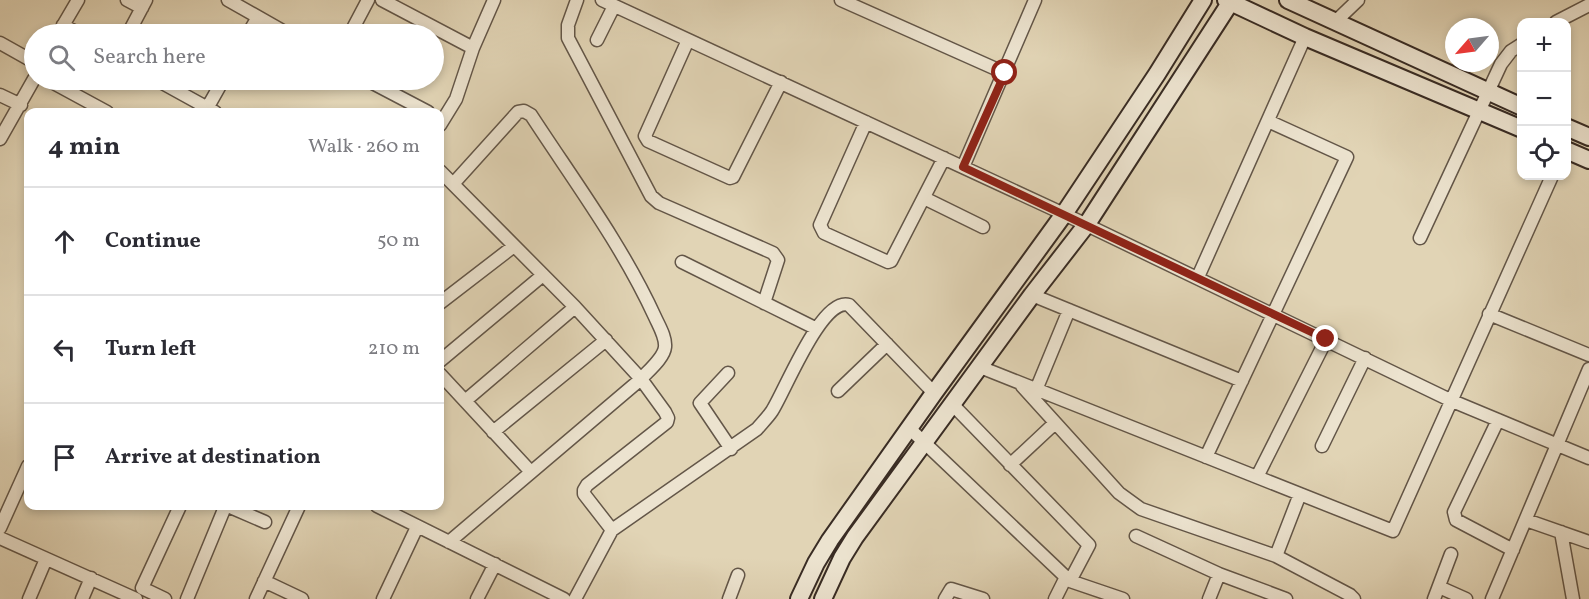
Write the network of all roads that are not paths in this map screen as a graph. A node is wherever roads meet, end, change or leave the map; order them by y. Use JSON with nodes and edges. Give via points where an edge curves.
{"nodes":[{"id":1,"x":78,"y":0,"type":"edge"},
{"id":2,"x":127,"y":0,"type":"edge"},
{"id":3,"x":228,"y":0,"type":"edge"},
{"id":4,"x":368,"y":0,"type":"edge"},
{"id":5,"x":382,"y":0,"type":"edge"},
{"id":6,"x":494,"y":0,"type":"edge"},
{"id":7,"x":577,"y":0,"type":"edge"},
{"id":8,"x":602,"y":0,"type":"edge"},
{"id":9,"x":841,"y":0,"type":"edge"},
{"id":10,"x":1035,"y":0,"type":"edge"},
{"id":11,"x":1203,"y":0,"type":"edge"},
{"id":12,"x":1288,"y":0,"type":"edge"},
{"id":13,"x":1358,"y":0,"type":"edge"},
{"id":14,"x":1230,"y":1,"type":"edge"},
{"id":15,"x":144,"y":4,"type":"edge"},
{"id":16,"x":1589,"y":5,"type":"edge"},
{"id":17,"x":614,"y":6,"type":"junction"},
{"id":18,"x":258,"y":17,"type":"junction"},
{"id":19,"x":1564,"y":18,"type":"edge"},
{"id":20,"x":1335,"y":22,"type":"junction"},
{"id":21,"x":63,"y":24,"type":"edge"},
{"id":22,"x":136,"y":24,"type":"edge"},
{"id":23,"x":254,"y":24,"type":"edge"},
{"id":24,"x":270,"y":24,"type":"edge"},
{"id":25,"x":355,"y":24,"type":"edge"},
{"id":26,"x":428,"y":24,"type":"edge"},
{"id":27,"x":444,"y":33,"type":"edge"},
{"id":28,"x":1305,"y":37,"type":"junction"},
{"id":29,"x":597,"y":40,"type":"dead end"},
{"id":30,"x":688,"y":40,"type":"junction"},
{"id":31,"x":0,"y":43,"type":"edge"},
{"id":32,"x":1517,"y":47,"type":"edge"},
{"id":33,"x":473,"y":48,"type":"junction"},
{"id":34,"x":24,"y":56,"type":"edge"},
{"id":35,"x":1005,"y":73,"type":"junction"},
{"id":36,"x":781,"y":82,"type":"junction"},
{"id":37,"x":28,"y":90,"type":"edge"},
{"id":38,"x":66,"y":90,"type":"edge"},
{"id":39,"x":174,"y":90,"type":"edge"},
{"id":40,"x":218,"y":90,"type":"edge"},
{"id":41,"x":386,"y":90,"type":"edge"},
{"id":42,"x":1489,"y":92,"type":"junction"},
{"id":43,"x":0,"y":95,"type":"edge"},
{"id":44,"x":1517,"y":104,"type":"edge"},
{"id":45,"x":100,"y":108,"type":"edge"},
{"id":46,"x":204,"y":108,"type":"edge"},
{"id":47,"x":210,"y":108,"type":"edge"},
{"id":48,"x":420,"y":108,"type":"edge"},
{"id":49,"x":18,"y":109,"type":"junction"},
{"id":50,"x":1481,"y":111,"type":"junction"},
{"id":51,"x":24,"y":116,"type":"edge"},
{"id":52,"x":444,"y":116,"type":"edge"},
{"id":53,"x":1268,"y":121,"type":"junction"},
{"id":54,"x":866,"y":122,"type":"junction"},
{"id":55,"x":1517,"y":127,"type":"edge"},
{"id":56,"x":1571,"y":129,"type":"edge"},
{"id":57,"x":1589,"y":137,"type":"edge"},
{"id":58,"x":0,"y":139,"type":"edge"},
{"id":59,"x":1571,"y":152,"type":"edge"},
{"id":60,"x":944,"y":158,"type":"junction"},
{"id":61,"x":1589,"y":159,"type":"edge"},
{"id":62,"x":963,"y":167,"type":"junction"},
{"id":63,"x":444,"y":175,"type":"edge"},
{"id":64,"x":1550,"y":180,"type":"edge"},
{"id":65,"x":453,"y":184,"type":"junction"},
{"id":66,"x":924,"y":198,"type":"junction"},
{"id":67,"x":1064,"y":214,"type":"junction"},
{"id":68,"x":1087,"y":224,"type":"junction"},
{"id":69,"x":983,"y":227,"type":"dead end"},
{"id":70,"x":1420,"y":238,"type":"dead end"},
{"id":71,"x":514,"y":246,"type":"junction"},
{"id":72,"x":682,"y":262,"type":"dead end"},
{"id":73,"x":543,"y":275,"type":"junction"},
{"id":74,"x":1198,"y":277,"type":"junction"},
{"id":75,"x":1032,"y":295,"type":"junction"},
{"id":76,"x":444,"y":300,"type":"edge"},
{"id":77,"x":764,"y":303,"type":"junction"},
{"id":78,"x":575,"y":307,"type":"junction"},
{"id":79,"x":1069,"y":310,"type":"junction"},
{"id":80,"x":1273,"y":314,"type":"junction"},
{"id":81,"x":1489,"y":314,"type":"junction"},
{"id":82,"x":815,"y":328,"type":"junction"},
{"id":83,"x":1326,"y":339,"type":"junction"},
{"id":84,"x":606,"y":340,"type":"junction"},
{"id":85,"x":887,"y":344,"type":"junction"},
{"id":86,"x":1589,"y":355,"type":"edge"},
{"id":87,"x":444,"y":358,"type":"edge"},
{"id":88,"x":1365,"y":358,"type":"junction"},
{"id":89,"x":980,"y":367,"type":"junction"},
{"id":90,"x":1589,"y":369,"type":"edge"},
{"id":91,"x":728,"y":373,"type":"dead end"},
{"id":92,"x":444,"y":378,"type":"edge"},
{"id":93,"x":641,"y":379,"type":"junction"},
{"id":94,"x":1242,"y":381,"type":"junction"},
{"id":95,"x":1019,"y":383,"type":"junction"},
{"id":96,"x":1036,"y":390,"type":"junction"},
{"id":97,"x":838,"y":391,"type":"dead end"},
{"id":98,"x":933,"y":393,"type":"junction"},
{"id":99,"x":1450,"y":400,"type":"junction"},
{"id":100,"x":465,"y":401,"type":"junction"},
{"id":101,"x":953,"y":405,"type":"junction"},
{"id":102,"x":1498,"y":420,"type":"junction"},
{"id":103,"x":1055,"y":423,"type":"junction"},
{"id":104,"x":909,"y":428,"type":"junction"},
{"id":105,"x":494,"y":432,"type":"junction"},
{"id":106,"x":925,"y":443,"type":"junction"},
{"id":107,"x":1558,"y":445,"type":"junction"},
{"id":108,"x":1322,"y":446,"type":"dead end"},
{"id":109,"x":731,"y":449,"type":"junction"},
{"id":110,"x":1206,"y":457,"type":"junction"},
{"id":111,"x":1589,"y":458,"type":"edge"},
{"id":112,"x":1010,"y":465,"type":"junction"},
{"id":113,"x":531,"y":472,"type":"junction"},
{"id":114,"x":24,"y":475,"type":"edge"},
{"id":115,"x":1257,"y":477,"type":"junction"},
{"id":116,"x":1300,"y":494,"type":"junction"},
{"id":117,"x":178,"y":510,"type":"edge"},
{"id":118,"x":224,"y":510,"type":"edge"},
{"id":119,"x":237,"y":510,"type":"edge"},
{"id":120,"x":297,"y":510,"type":"edge"},
{"id":121,"x":385,"y":510,"type":"edge"},
{"id":122,"x":1526,"y":520,"type":"junction"},
{"id":123,"x":265,"y":522,"type":"dead end"},
{"id":124,"x":417,"y":527,"type":"junction"},
{"id":125,"x":0,"y":528,"type":"edge"},
{"id":126,"x":612,"y":530,"type":"junction"},
{"id":127,"x":1561,"y":532,"type":"junction"},
{"id":128,"x":1136,"y":536,"type":"dead end"},
{"id":129,"x":0,"y":538,"type":"edge"},
{"id":130,"x":449,"y":542,"type":"junction"},
{"id":131,"x":1589,"y":542,"type":"edge"},
{"id":132,"x":1513,"y":550,"type":"junction"},
{"id":133,"x":1451,"y":554,"type":"dead end"},
{"id":134,"x":1276,"y":556,"type":"junction"},
{"id":135,"x":46,"y":559,"type":"junction"},
{"id":136,"x":495,"y":564,"type":"junction"},
{"id":137,"x":1219,"y":574,"type":"junction"},
{"id":138,"x":738,"y":575,"type":"dead end"},
{"id":139,"x":91,"y":578,"type":"junction"},
{"id":140,"x":1068,"y":579,"type":"junction"},
{"id":141,"x":264,"y":581,"type":"junction"},
{"id":142,"x":1437,"y":593,"type":"edge"},
{"id":143,"x":138,"y":595,"type":"edge"},
{"id":144,"x":29,"y":599,"type":"edge"},
{"id":145,"x":82,"y":599,"type":"edge"},
{"id":146,"x":165,"y":599,"type":"edge"},
{"id":147,"x":187,"y":599,"type":"edge"},
{"id":148,"x":256,"y":599,"type":"edge"},
{"id":149,"x":302,"y":599,"type":"edge"},
{"id":150,"x":383,"y":599,"type":"edge"},
{"id":151,"x":477,"y":599,"type":"edge"},
{"id":152,"x":564,"y":599,"type":"edge"},
{"id":153,"x":575,"y":599,"type":"edge"},
{"id":154,"x":729,"y":599,"type":"edge"},
{"id":155,"x":799,"y":599,"type":"edge"},
{"id":156,"x":823,"y":599,"type":"edge"},
{"id":157,"x":945,"y":599,"type":"edge"},
{"id":158,"x":983,"y":599,"type":"edge"},
{"id":159,"x":1055,"y":599,"type":"edge"},
{"id":160,"x":1123,"y":599,"type":"edge"},
{"id":161,"x":1209,"y":599,"type":"edge"},
{"id":162,"x":1286,"y":599,"type":"edge"},
{"id":163,"x":1354,"y":599,"type":"edge"},
{"id":164,"x":1466,"y":599,"type":"edge"},
{"id":165,"x":1492,"y":599,"type":"edge"},
{"id":166,"x":1573,"y":599,"type":"edge"}],
"edges":[{"from":1,"to":21,"type":"street"},
{"from":2,"to":15,"type":"street"},
{"from":3,"to":18,"type":"street"},
{"from":4,"to":25,"type":"street"},
{"from":5,"to":26,"type":"street"},
{"from":6,"to":33,"type":"street"},
{"from":7,"to":77,"type":"street","via":[[568,38],[651,196],[773,253],[778,260]]},
{"from":8,"to":17,"type":"street"},
{"from":9,"to":35,"type":"street"},
{"from":10,"to":35,"type":"street"},
{"from":11,"to":67,"type":"street"},
{"from":12,"to":20,"type":"street"},
{"from":13,"to":20,"type":"street"},
{"from":14,"to":28,"type":"street"},
{"from":14,"to":68,"type":"street"},
{"from":15,"to":22,"type":"street"},
{"from":16,"to":19,"type":"street"},
{"from":17,"to":29,"type":"street"},
{"from":17,"to":30,"type":"street"},
{"from":18,"to":23,"type":"street"},
{"from":18,"to":24,"type":"street"},
{"from":20,"to":42,"type":"street"},
{"from":27,"to":33,"type":"street"},
{"from":28,"to":50,"type":"street"},
{"from":28,"to":53,"type":"street"},
{"from":30,"to":36,"type":"street"},
{"from":30,"to":36,"type":"street","via":[[645,136],[648,141],[733,177]]},
{"from":31,"to":34,"type":"street"},
{"from":32,"to":42,"type":"street","via":[[1501,64]]},
{"from":33,"to":52,"type":"street","via":[[456,99]]},
{"from":35,"to":62,"type":"street"},
{"from":36,"to":54,"type":"street"},
{"from":37,"to":49,"type":"street"},
{"from":38,"to":45,"type":"street"},
{"from":39,"to":46,"type":"street"},
{"from":40,"to":47,"type":"street"},
{"from":41,"to":48,"type":"street"},
{"from":42,"to":44,"type":"street"},
{"from":42,"to":50,"type":"street"},
{"from":43,"to":49,"type":"street"},
{"from":49,"to":51,"type":"street"},
{"from":49,"to":58,"type":"street"},
{"from":50,"to":55,"type":"street"},
{"from":50,"to":70,"type":"street"},
{"from":53,"to":74,"type":"street"},
{"from":53,"to":80,"type":"street","via":[[1347,157]]},
{"from":54,"to":60,"type":"street"},
{"from":54,"to":66,"type":"street","via":[[821,230],[888,262]]},
{"from":56,"to":57,"type":"street"},
{"from":59,"to":61,"type":"street"},
{"from":60,"to":62,"type":"street"},
{"from":60,"to":66,"type":"street"},
{"from":62,"to":67,"type":"street"},
{"from":63,"to":65,"type":"street"},
{"from":64,"to":81,"type":"street"},
{"from":65,"to":71,"type":"street"},
{"from":65,"to":93,"type":"street","via":[[518,112],[531,115],[640,286],[662,332],[665,351]]},
{"from":66,"to":69,"type":"street"},
{"from":67,"to":68,"type":"street"},
{"from":67,"to":98,"type":"street"},
{"from":68,"to":74,"type":"street"},
{"from":68,"to":75,"type":"street"},
{"from":71,"to":73,"type":"street"},
{"from":71,"to":76,"type":"street"},
{"from":72,"to":77,"type":"street"},
{"from":73,"to":78,"type":"street"},
{"from":73,"to":87,"type":"street"},
{"from":74,"to":80,"type":"street"},
{"from":75,"to":79,"type":"street"},
{"from":75,"to":89,"type":"street"},
{"from":77,"to":82,"type":"street"},
{"from":78,"to":84,"type":"street"},
{"from":78,"to":100,"type":"street"},
{"from":79,"to":94,"type":"street"},
{"from":79,"to":96,"type":"street"},
{"from":80,"to":83,"type":"street"},
{"from":80,"to":94,"type":"street"},
{"from":81,"to":86,"type":"street"},
{"from":81,"to":99,"type":"street"},
{"from":82,"to":85,"type":"street","via":[[839,306],[849,305]]},
{"from":82,"to":109,"type":"street","via":[[772,412]]},
{"from":83,"to":88,"type":"street"},
{"from":83,"to":115,"type":"street"},
{"from":84,"to":93,"type":"street"},
{"from":84,"to":105,"type":"street"},
{"from":85,"to":97,"type":"street"},
{"from":85,"to":98,"type":"street"},
{"from":88,"to":99,"type":"street"},
{"from":88,"to":108,"type":"street"},
{"from":89,"to":95,"type":"street"},
{"from":89,"to":101,"type":"street"},
{"from":90,"to":107,"type":"street"},
{"from":91,"to":109,"type":"street","via":[[700,402]]},
{"from":92,"to":100,"type":"street"},
{"from":93,"to":113,"type":"street"},
{"from":93,"to":126,"type":"street","via":[[665,412],[667,422],[584,490]]},
{"from":94,"to":110,"type":"street"},
{"from":95,"to":96,"type":"street"},
{"from":95,"to":103,"type":"street"},
{"from":96,"to":110,"type":"street"},
{"from":98,"to":104,"type":"street"},
{"from":99,"to":102,"type":"street"},
{"from":99,"to":116,"type":"street","via":[[1393,531]]},
{"from":100,"to":105,"type":"street"},
{"from":101,"to":106,"type":"street"},
{"from":101,"to":112,"type":"street"},
{"from":102,"to":107,"type":"street"},
{"from":102,"to":132,"type":"street","via":[[1454,517]]},
{"from":103,"to":112,"type":"street"},
{"from":103,"to":134,"type":"street","via":[[1119,493],[1141,509]]},
{"from":104,"to":106,"type":"street"},
{"from":104,"to":155,"type":"street","via":[[830,540]]},
{"from":105,"to":113,"type":"street"},
{"from":106,"to":140,"type":"street"},
{"from":106,"to":156,"type":"street","via":[[855,537]]},
{"from":107,"to":111,"type":"street"},
{"from":107,"to":122,"type":"street"},
{"from":109,"to":126,"type":"street"},
{"from":110,"to":115,"type":"street"},
{"from":112,"to":140,"type":"street","via":[[1089,545]]},
{"from":113,"to":130,"type":"street"},
{"from":114,"to":125,"type":"street"},
{"from":115,"to":116,"type":"street"},
{"from":116,"to":134,"type":"street"},
{"from":117,"to":143,"type":"street"},
{"from":118,"to":147,"type":"street"},
{"from":119,"to":123,"type":"street"},
{"from":120,"to":141,"type":"street"},
{"from":121,"to":124,"type":"street"},
{"from":122,"to":127,"type":"street"},
{"from":122,"to":132,"type":"street"},
{"from":124,"to":130,"type":"street"},
{"from":124,"to":150,"type":"street"},
{"from":126,"to":153,"type":"street"},
{"from":127,"to":131,"type":"street"},
{"from":127,"to":166,"type":"street"},
{"from":128,"to":137,"type":"street"},
{"from":129,"to":135,"type":"street"},
{"from":130,"to":136,"type":"street"},
{"from":132,"to":165,"type":"street"},
{"from":133,"to":142,"type":"street"},
{"from":134,"to":163,"type":"street"},
{"from":135,"to":139,"type":"street"},
{"from":135,"to":144,"type":"street"},
{"from":136,"to":151,"type":"street"},
{"from":136,"to":152,"type":"street"},
{"from":137,"to":161,"type":"street"},
{"from":137,"to":162,"type":"street"},
{"from":138,"to":154,"type":"street"},
{"from":139,"to":143,"type":"street"},
{"from":139,"to":145,"type":"street"},
{"from":140,"to":159,"type":"street"},
{"from":140,"to":160,"type":"street"},
{"from":141,"to":148,"type":"street"},
{"from":141,"to":149,"type":"street"},
{"from":142,"to":164,"type":"street"},
{"from":143,"to":146,"type":"street"},
{"from":157,"to":158,"type":"street","via":[[951,590]]}]}
